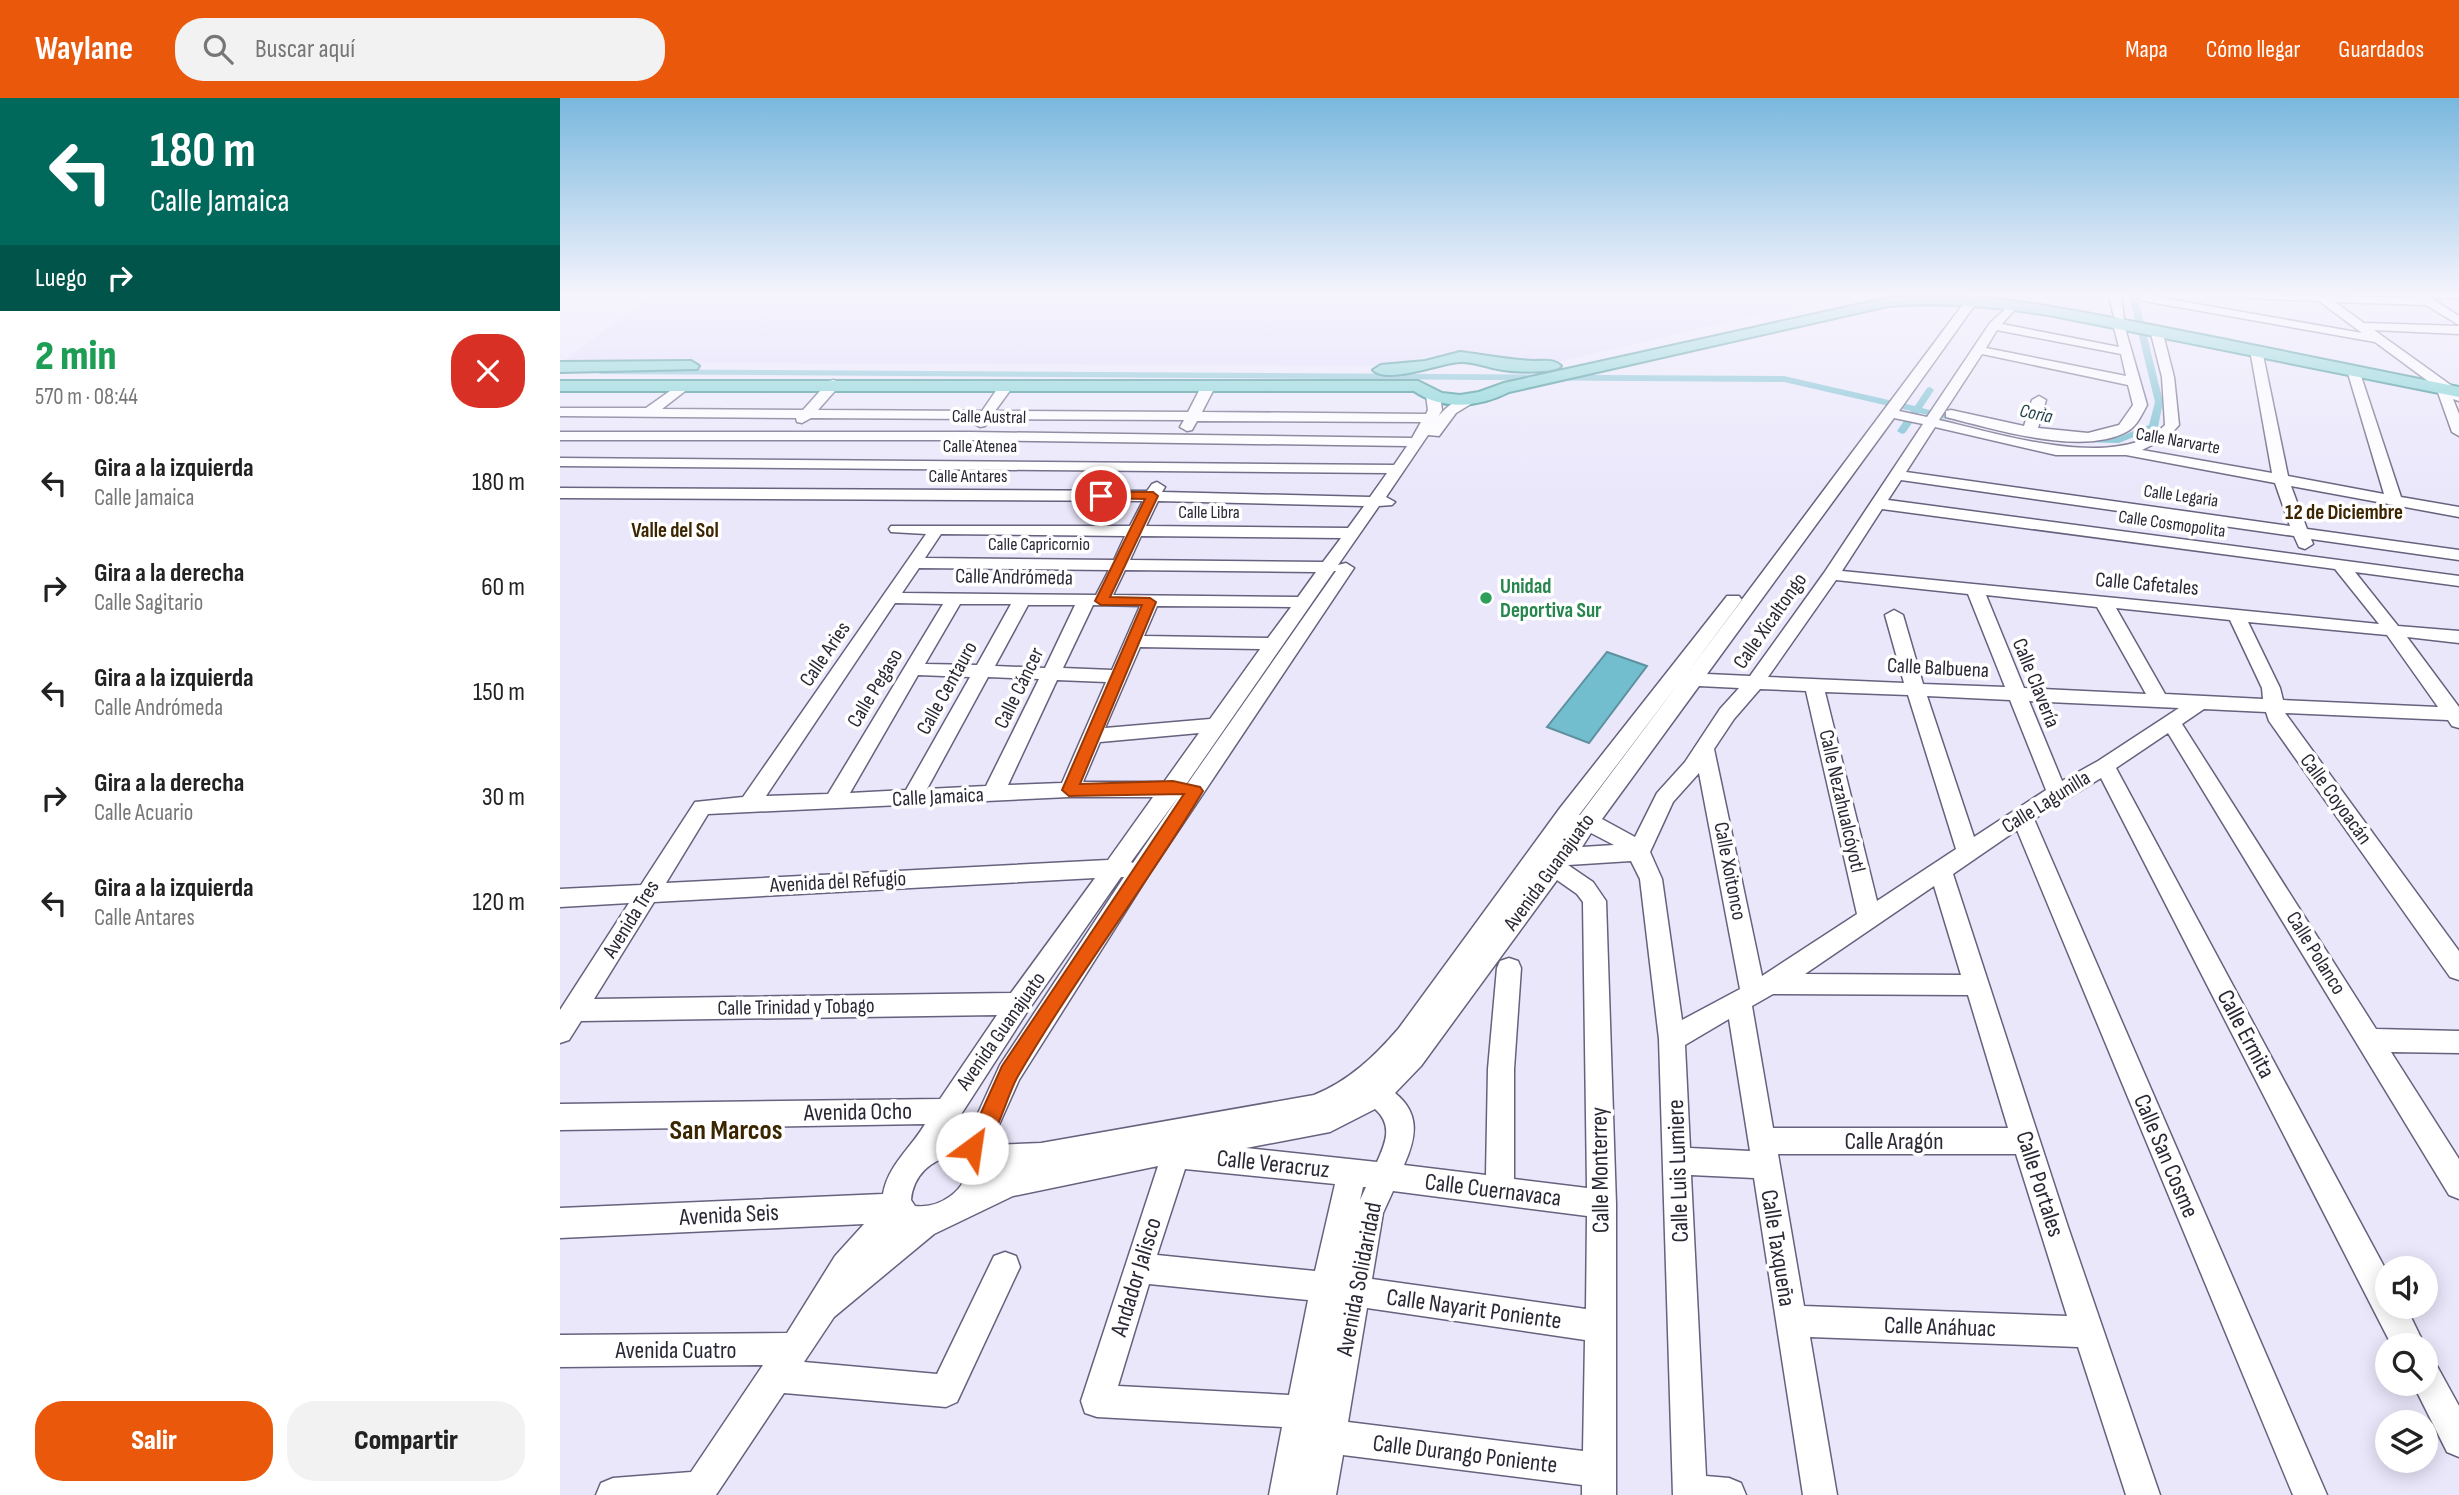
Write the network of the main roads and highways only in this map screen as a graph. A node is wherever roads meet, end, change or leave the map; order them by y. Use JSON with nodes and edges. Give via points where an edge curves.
{"nodes":[{"id":1,"x":1457,"y":360,"type":"edge"},
{"id":2,"x":1487,"y":360,"type":"edge"},
{"id":3,"x":1591,"y":360,"type":"edge"},
{"id":4,"x":1636,"y":360,"type":"edge"},
{"id":5,"x":2305,"y":360,"type":"edge"},
{"id":6,"x":2312,"y":360,"type":"edge"},
{"id":7,"x":560,"y":366,"type":"edge"},
{"id":8,"x":709,"y":366,"type":"dead end"},
{"id":9,"x":1215,"y":375,"type":"junction"},
{"id":10,"x":1505,"y":377,"type":"junction"},
{"id":11,"x":560,"y":386,"type":"edge"},
{"id":12,"x":2451,"y":389,"type":"edge"},
{"id":13,"x":1425,"y":390,"type":"junction"}],
"edges":[{"from":1,"to":13,"type":"main road"},
{"from":2,"to":10,"type":"main road"},
{"from":3,"to":10,"type":"main road"},
{"from":4,"to":10,"type":"main road","via":[[1542,381]]},
{"from":5,"to":12,"type":"main road"},
{"from":6,"to":12,"type":"main road"},
{"from":7,"to":8,"type":"main road"},
{"from":9,"to":11,"type":"main road","via":[[1007,385]]},
{"from":9,"to":13,"type":"main road"},
{"from":9,"to":13,"type":"main road","via":[[1259,390],[1409,394],[1427,402]]},
{"from":10,"to":13,"type":"main road","via":[[1490,395],[1472,399]]}]}
